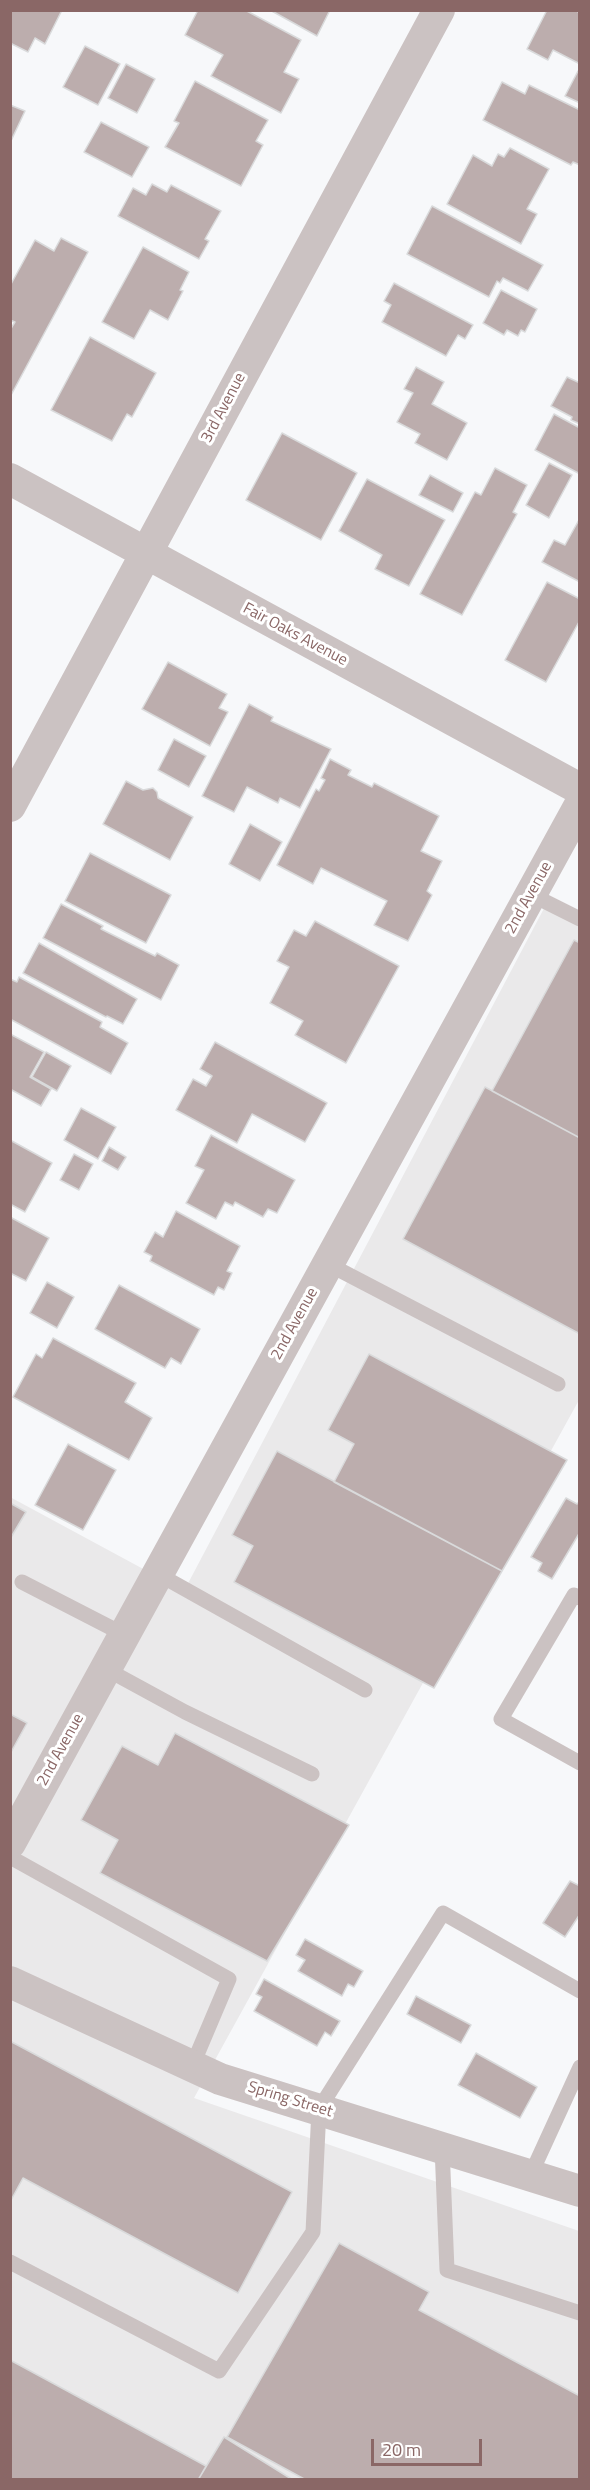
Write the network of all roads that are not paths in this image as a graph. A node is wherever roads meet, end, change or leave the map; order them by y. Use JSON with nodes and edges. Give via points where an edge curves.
{"nodes":[{"id":1,"x":439,"y":10,"type":"edge"},
{"id":2,"x":10,"y":479,"type":"edge"},
{"id":3,"x":146,"y":555,"type":"junction"},
{"id":4,"x":579,"y":789,"type":"edge"},
{"id":5,"x":579,"y":805,"type":"edge"},
{"id":6,"x":10,"y":806,"type":"edge"},
{"id":7,"x":530,"y":894,"type":"junction"},
{"id":8,"x":579,"y":919,"type":"edge"},
{"id":9,"x":328,"y":1264,"type":"junction"},
{"id":10,"x":558,"y":1384,"type":"dead end"},
{"id":11,"x":158,"y":1574,"type":"junction"},
{"id":12,"x":22,"y":1582,"type":"dead end"},
{"id":13,"x":579,"y":1598,"type":"edge"},
{"id":14,"x":125,"y":1635,"type":"junction"},
{"id":15,"x":106,"y":1669,"type":"junction"},
{"id":16,"x":365,"y":1690,"type":"dead end"},
{"id":17,"x":579,"y":1763,"type":"edge"},
{"id":18,"x":312,"y":1774,"type":"dead end"},
{"id":19,"x":10,"y":1843,"type":"edge"},
{"id":20,"x":10,"y":1857,"type":"edge"},
{"id":21,"x":10,"y":1982,"type":"edge"},
{"id":22,"x":579,"y":1991,"type":"edge"},
{"id":23,"x":193,"y":2064,"type":"junction"},
{"id":24,"x":579,"y":2067,"type":"edge"},
{"id":25,"x":319,"y":2109,"type":"junction"},
{"id":26,"x":442,"y":2147,"type":"junction"},
{"id":27,"x":531,"y":2174,"type":"junction"},
{"id":28,"x":579,"y":2191,"type":"edge"},
{"id":29,"x":10,"y":2262,"type":"edge"},
{"id":30,"x":579,"y":2313,"type":"edge"}],
"edges":[{"from":1,"to":3,"type":"street","name":"3rd Avenue"},
{"from":2,"to":3,"type":"street","name":"Fair Oaks Avenue"},
{"from":3,"to":4,"type":"street","name":"Fair Oaks Avenue"},
{"from":3,"to":6,"type":"street","name":"3rd Avenue"},
{"from":5,"to":7,"type":"street","name":"2nd Avenue"},
{"from":7,"to":8,"type":"lane"},
{"from":7,"to":9,"type":"street","name":"2nd Avenue"},
{"from":9,"to":10,"type":"lane"},
{"from":9,"to":11,"type":"street","name":"2nd Avenue"},
{"from":11,"to":14,"type":"street","name":"2nd Avenue"},
{"from":11,"to":16,"type":"lane"},
{"from":12,"to":14,"type":"lane"},
{"from":13,"to":17,"type":"lane","via":[[574,1595],[501,1719]]},
{"from":14,"to":15,"type":"street","name":"2nd Avenue"},
{"from":15,"to":18,"type":"lane"},
{"from":15,"to":19,"type":"street","name":"2nd Avenue"},
{"from":20,"to":23,"type":"lane","via":[[229,1979]]},
{"from":21,"to":23,"type":"street","name":"Spring Street"},
{"from":22,"to":25,"type":"lane","via":[[443,1913]]},
{"from":23,"to":25,"type":"street","name":"Spring Street","via":[[220,2079]]},
{"from":24,"to":27,"type":"lane"},
{"from":25,"to":26,"type":"street","name":"Spring Street"},
{"from":25,"to":29,"type":"lane","via":[[313,2232],[219,2371]]},
{"from":26,"to":27,"type":"street","name":"Spring Street"},
{"from":26,"to":30,"type":"lane","via":[[447,2270]]},
{"from":27,"to":28,"type":"street","name":"Spring Street"}]}
